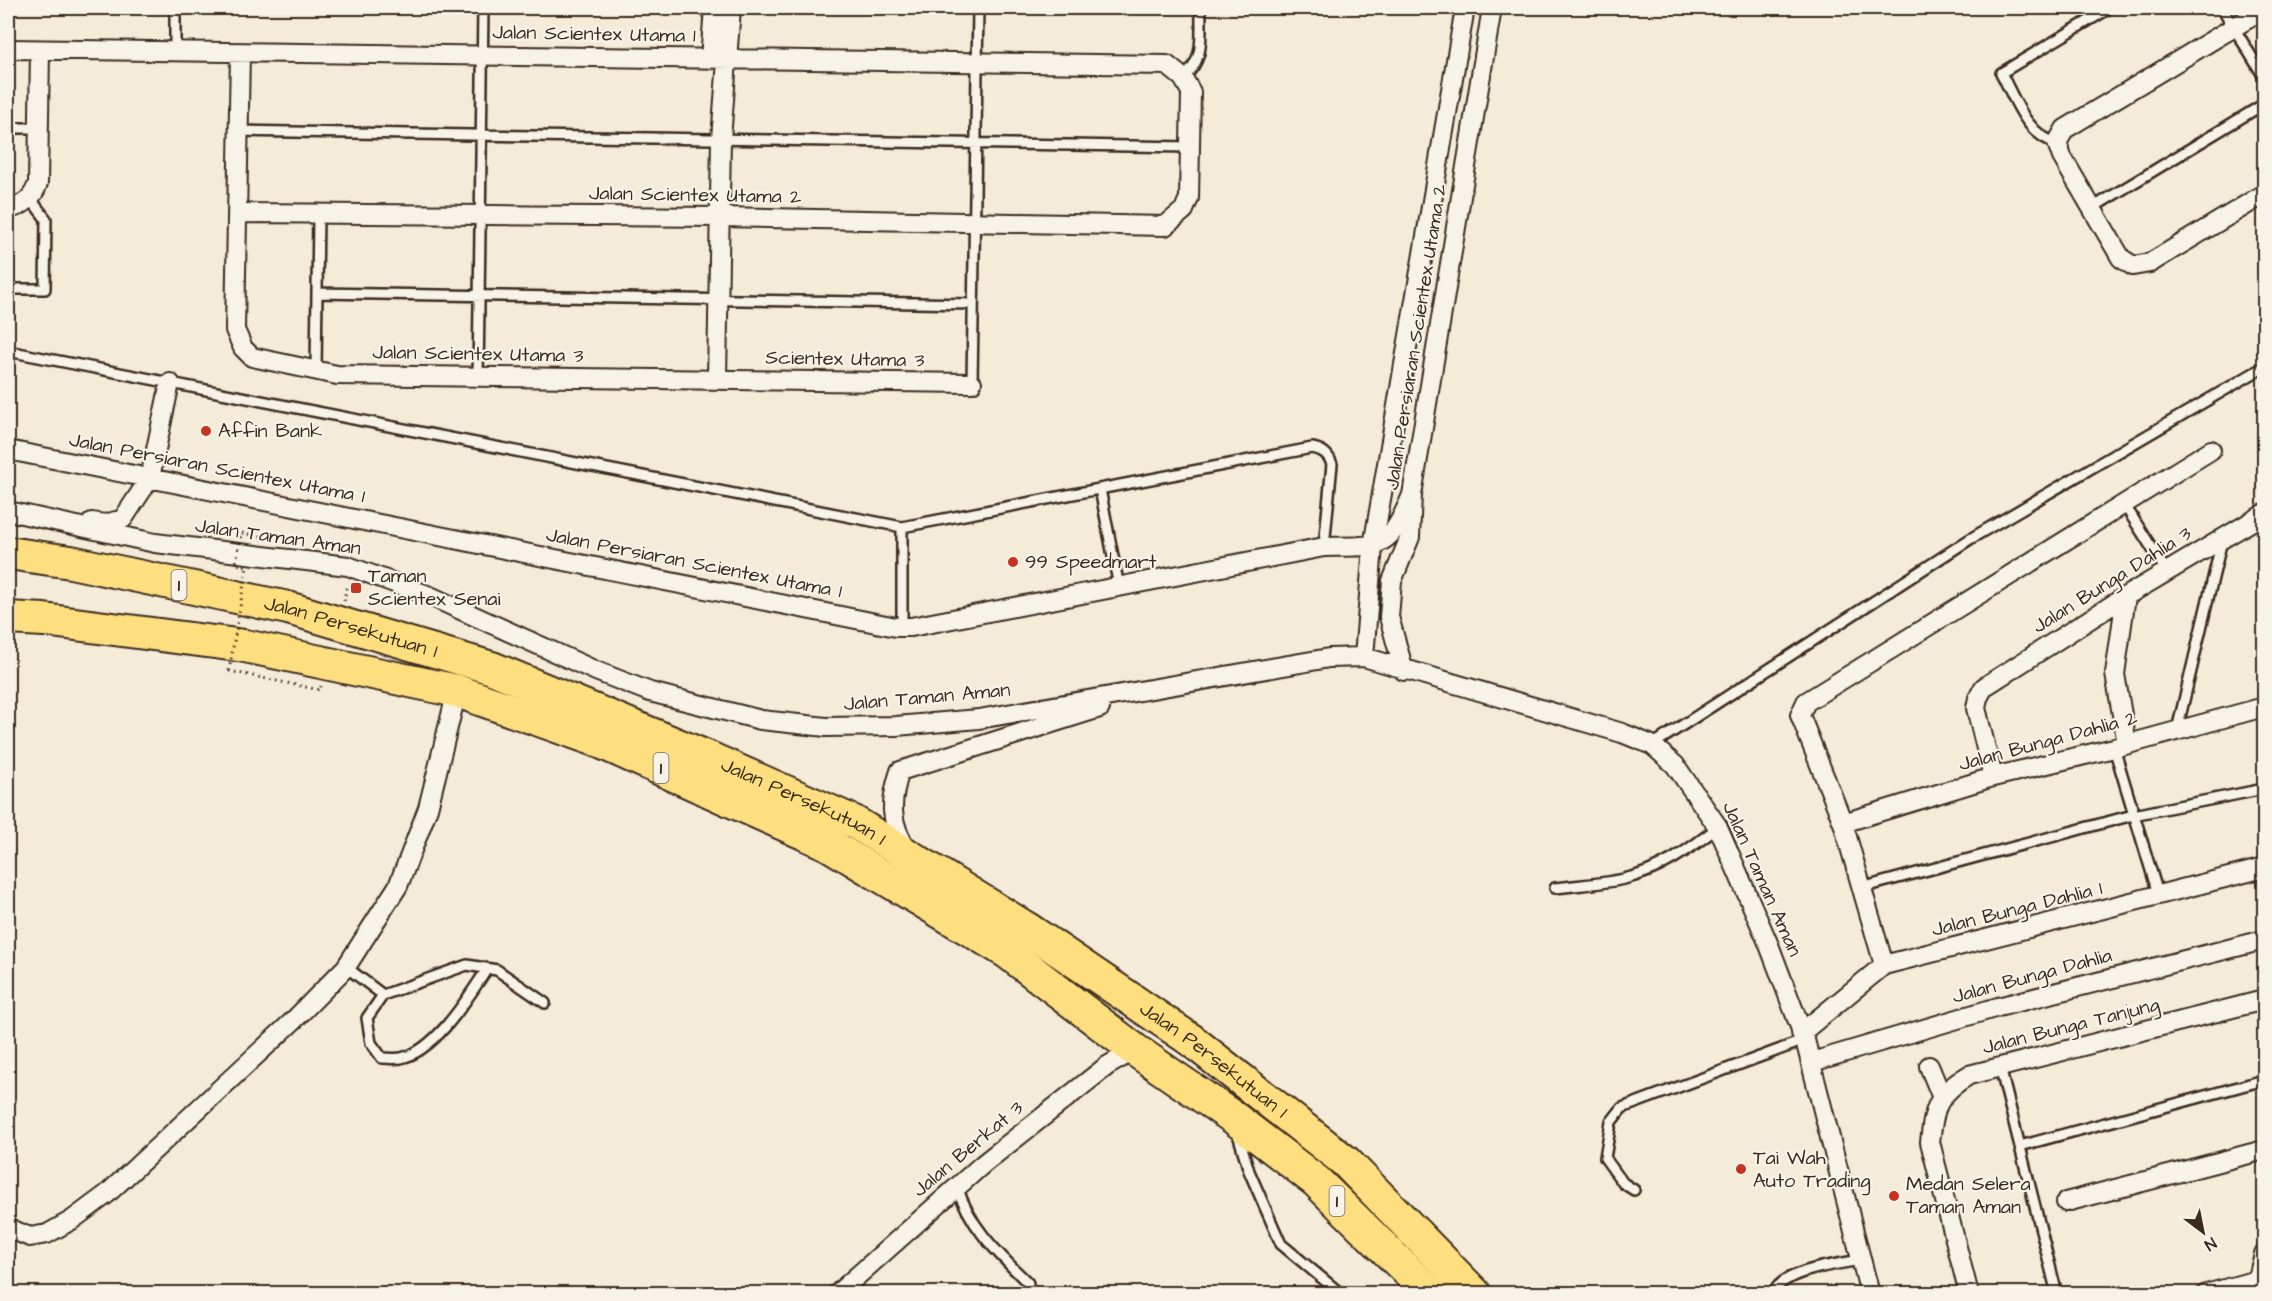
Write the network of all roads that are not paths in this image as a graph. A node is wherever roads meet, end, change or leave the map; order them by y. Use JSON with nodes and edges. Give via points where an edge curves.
{"nodes":[{"id":1,"x":175,"y":8,"type":"edge"},
{"id":2,"x":483,"y":8,"type":"edge"},
{"id":3,"x":714,"y":8,"type":"edge"},
{"id":4,"x":731,"y":8,"type":"edge"},
{"id":5,"x":978,"y":8,"type":"edge"},
{"id":6,"x":1201,"y":8,"type":"edge"},
{"id":7,"x":1465,"y":8,"type":"edge"},
{"id":8,"x":1492,"y":8,"type":"edge"},
{"id":9,"x":2109,"y":8,"type":"edge"},
{"id":10,"x":2222,"y":8,"type":"edge"},
{"id":11,"x":2265,"y":9,"type":"edge"},
{"id":12,"x":2234,"y":27,"type":"junction"},
{"id":13,"x":8,"y":49,"type":"edge"},
{"id":14,"x":40,"y":50,"type":"junction"},
{"id":15,"x":175,"y":52,"type":"junction"},
{"id":16,"x":240,"y":52,"type":"junction"},
{"id":17,"x":483,"y":55,"type":"junction"},
{"id":18,"x":718,"y":59,"type":"junction"},
{"id":19,"x":977,"y":62,"type":"junction"},
{"id":20,"x":1181,"y":75,"type":"junction"},
{"id":21,"x":2265,"y":77,"type":"edge"},
{"id":22,"x":2265,"y":104,"type":"edge"},
{"id":23,"x":8,"y":128,"type":"edge"},
{"id":24,"x":39,"y":129,"type":"junction"},
{"id":25,"x":239,"y":132,"type":"junction"},
{"id":26,"x":482,"y":135,"type":"junction"},
{"id":27,"x":2061,"y":136,"type":"junction"},
{"id":28,"x":721,"y":139,"type":"junction"},
{"id":29,"x":976,"y":143,"type":"junction"},
{"id":30,"x":1190,"y":147,"type":"junction"},
{"id":31,"x":2265,"y":194,"type":"edge"},
{"id":32,"x":30,"y":198,"type":"junction"},
{"id":33,"x":8,"y":208,"type":"edge"},
{"id":34,"x":2092,"y":208,"type":"junction"},
{"id":35,"x":237,"y":213,"type":"junction"},
{"id":36,"x":318,"y":214,"type":"junction"},
{"id":37,"x":480,"y":215,"type":"junction"},
{"id":38,"x":720,"y":217,"type":"junction"},
{"id":39,"x":975,"y":223,"type":"junction"},
{"id":40,"x":8,"y":289,"type":"edge"},
{"id":41,"x":317,"y":292,"type":"junction"},
{"id":42,"x":479,"y":295,"type":"junction"},
{"id":43,"x":718,"y":300,"type":"junction"},
{"id":44,"x":973,"y":304,"type":"junction"},
{"id":45,"x":8,"y":351,"type":"edge"},
{"id":46,"x":2265,"y":367,"type":"edge"},
{"id":47,"x":316,"y":370,"type":"junction"},
{"id":48,"x":478,"y":377,"type":"junction"},
{"id":49,"x":717,"y":380,"type":"junction"},
{"id":50,"x":170,"y":383,"type":"junction"},
{"id":51,"x":972,"y":383,"type":"joint"},
{"id":52,"x":8,"y":450,"type":"edge"},
{"id":53,"x":2211,"y":450,"type":"dead end"},
{"id":54,"x":150,"y":478,"type":"junction"},
{"id":55,"x":1100,"y":489,"type":"junction"},
{"id":56,"x":1412,"y":495,"type":"junction"},
{"id":57,"x":2124,"y":504,"type":"junction"},
{"id":58,"x":8,"y":511,"type":"edge"},
{"id":59,"x":2265,"y":514,"type":"edge"},
{"id":60,"x":902,"y":527,"type":"junction"},
{"id":61,"x":2223,"y":539,"type":"junction"},
{"id":62,"x":1373,"y":546,"type":"junction"},
{"id":63,"x":1324,"y":547,"type":"junction"},
{"id":64,"x":8,"y":553,"type":"edge"},
{"id":65,"x":2167,"y":572,"type":"junction"},
{"id":66,"x":1119,"y":587,"type":"junction"},
{"id":67,"x":2126,"y":596,"type":"junction"},
{"id":68,"x":8,"y":618,"type":"edge"},
{"id":69,"x":902,"y":627,"type":"junction"},
{"id":70,"x":1364,"y":657,"type":"junction"},
{"id":71,"x":1404,"y":670,"type":"junction"},
{"id":72,"x":1162,"y":688,"type":"junction"},
{"id":73,"x":457,"y":691,"type":"junction"},
{"id":74,"x":2265,"y":706,"type":"edge"},
{"id":75,"x":2177,"y":730,"type":"junction"},
{"id":76,"x":1652,"y":745,"type":"junction"},
{"id":77,"x":2121,"y":746,"type":"junction"},
{"id":78,"x":1993,"y":777,"type":"junction"},
{"id":79,"x":2265,"y":789,"type":"edge"},
{"id":80,"x":2133,"y":815,"type":"junction"},
{"id":81,"x":1843,"y":823,"type":"junction"},
{"id":82,"x":1718,"y":827,"type":"junction"},
{"id":83,"x":916,"y":862,"type":"junction"},
{"id":84,"x":2265,"y":868,"type":"edge"},
{"id":85,"x":1555,"y":888,"type":"dead end"},
{"id":86,"x":1861,"y":888,"type":"junction"},
{"id":87,"x":2159,"y":897,"type":"junction"},
{"id":88,"x":2265,"y":940,"type":"edge"},
{"id":89,"x":1884,"y":966,"type":"junction"},
{"id":90,"x":346,"y":967,"type":"junction"},
{"id":91,"x":487,"y":969,"type":"junction"},
{"id":92,"x":383,"y":995,"type":"junction"},
{"id":93,"x":2265,"y":1000,"type":"edge"},
{"id":94,"x":545,"y":1003,"type":"dead end"},
{"id":95,"x":1803,"y":1036,"type":"junction"},
{"id":96,"x":1135,"y":1050,"type":"junction"},
{"id":97,"x":1812,"y":1062,"type":"junction"},
{"id":98,"x":1929,"y":1066,"type":"dead end"},
{"id":99,"x":2000,"y":1067,"type":"junction"},
{"id":100,"x":2265,"y":1080,"type":"edge"},
{"id":101,"x":1941,"y":1095,"type":"junction"},
{"id":102,"x":1234,"y":1118,"type":"junction"},
{"id":103,"x":2020,"y":1146,"type":"junction"},
{"id":104,"x":2265,"y":1150,"type":"edge"},
{"id":105,"x":957,"y":1186,"type":"junction"},
{"id":106,"x":1634,"y":1190,"type":"dead end"},
{"id":107,"x":2066,"y":1202,"type":"dead end"},
{"id":108,"x":8,"y":1228,"type":"edge"},
{"id":109,"x":2265,"y":1254,"type":"edge"},
{"id":110,"x":1862,"y":1260,"type":"junction"},
{"id":111,"x":1028,"y":1283,"type":"dead end"},
{"id":112,"x":2256,"y":1286,"type":"edge"},
{"id":113,"x":837,"y":1293,"type":"edge"},
{"id":114,"x":1341,"y":1293,"type":"edge"},
{"id":115,"x":1431,"y":1293,"type":"edge"},
{"id":116,"x":1475,"y":1293,"type":"edge"},
{"id":117,"x":1773,"y":1293,"type":"edge"},
{"id":118,"x":1870,"y":1293,"type":"edge"},
{"id":119,"x":1970,"y":1293,"type":"edge"},
{"id":120,"x":2057,"y":1293,"type":"edge"},
{"id":121,"x":2206,"y":1293,"type":"edge"}],
"edges":[{"from":1,"to":15,"type":"lane"},
{"from":2,"to":17,"type":"lane"},
{"from":3,"to":18,"type":"street"},
{"from":4,"to":18,"type":"street"},
{"from":5,"to":19,"type":"lane"},
{"from":6,"to":20,"type":"lane","via":[[1200,54],[1195,68]]},
{"from":7,"to":62,"type":"street","name":"Jalan Persiaran Scientex Utama 2"},
{"from":8,"to":56,"type":"street","name":"Jalan Persiaran Scientex Utama 2"},
{"from":9,"to":27,"type":"lane","via":[[2001,73],[2034,132],[2044,140]]},
{"from":10,"to":12,"type":"lane"},
{"from":11,"to":12,"type":"street"},
{"from":12,"to":21,"type":"lane"},
{"from":12,"to":27,"type":"street"},
{"from":13,"to":14,"type":"street","name":"Jalan Scientex Utama 1"},
{"from":14,"to":15,"type":"street","name":"Jalan Scientex Utama 1"},
{"from":14,"to":24,"type":"street"},
{"from":15,"to":16,"type":"street","name":"Jalan Scientex Utama 1"},
{"from":16,"to":17,"type":"street","name":"Jalan Scientex Utama 1"},
{"from":16,"to":25,"type":"street"},
{"from":17,"to":18,"type":"street","name":"Jalan Scientex Utama 1"},
{"from":17,"to":26,"type":"lane"},
{"from":18,"to":19,"type":"street","name":"Jalan Scientex Utama 1"},
{"from":18,"to":28,"type":"street"},
{"from":19,"to":20,"type":"street","name":"Jalan Scientex Utama 1","via":[[1167,65]]},
{"from":19,"to":29,"type":"lane"},
{"from":20,"to":30,"type":"street","via":[[1191,92]]},
{"from":22,"to":34,"type":"lane"},
{"from":23,"to":24,"type":"lane"},
{"from":24,"to":32,"type":"street","via":[[38,183]]},
{"from":25,"to":26,"type":"lane"},
{"from":25,"to":35,"type":"street"},
{"from":26,"to":28,"type":"lane"},
{"from":26,"to":37,"type":"lane"},
{"from":27,"to":34,"type":"street","via":[[2062,157]]},
{"from":28,"to":29,"type":"lane"},
{"from":28,"to":38,"type":"street"},
{"from":29,"to":30,"type":"lane"},
{"from":29,"to":39,"type":"lane"},
{"from":30,"to":39,"type":"street","name":"Jalan Scientex Utama 2","via":[[1189,198],[1184,210],[1165,226]]},
{"from":31,"to":34,"type":"street","via":[[2150,263],[2133,266],[2121,258]]},
{"from":32,"to":33,"type":"street"},
{"from":32,"to":40,"type":"lane","via":[[46,219],[45,289]]},
{"from":35,"to":36,"type":"street","name":"Jalan Scientex Utama 2"},
{"from":35,"to":47,"type":"street","name":"Jalan Scientex Utama 3","via":[[235,330],[243,348],[252,357]]},
{"from":36,"to":37,"type":"street","name":"Jalan Scientex Utama 2"},
{"from":36,"to":41,"type":"lane"},
{"from":37,"to":38,"type":"street","name":"Jalan Scientex Utama 2"},
{"from":37,"to":42,"type":"lane"},
{"from":38,"to":39,"type":"street","name":"Jalan Scientex Utama 2"},
{"from":38,"to":43,"type":"street"},
{"from":39,"to":44,"type":"lane"},
{"from":41,"to":42,"type":"lane"},
{"from":41,"to":47,"type":"lane"},
{"from":42,"to":43,"type":"lane"},
{"from":42,"to":48,"type":"lane"},
{"from":43,"to":44,"type":"lane"},
{"from":43,"to":49,"type":"street"},
{"from":44,"to":51,"type":"lane"},
{"from":45,"to":50,"type":"lane"},
{"from":46,"to":76,"type":"lane","via":[[1970,539]]},
{"from":47,"to":48,"type":"street","name":"Jalan Scientex Utama 3","via":[[337,375]]},
{"from":48,"to":49,"type":"street","name":"Jalan Scientex Utama 3"},
{"from":49,"to":51,"type":"street","name":"Scientex Utama 3"},
{"from":50,"to":54,"type":"street"},
{"from":50,"to":60,"type":"lane"},
{"from":52,"to":54,"type":"street","name":"Jalan Persiaran Scientex Utama 1"},
{"from":53,"to":57,"type":"street"},
{"from":54,"to":58,"type":"street","via":[[123,519],[105,524]]},
{"from":54,"to":69,"type":"street","name":"Jalan Persiaran Scientex Utama 1"},
{"from":55,"to":60,"type":"lane"},
{"from":55,"to":63,"type":"lane","via":[[1320,449],[1332,464]]},
{"from":55,"to":66,"type":"lane"},
{"from":56,"to":62,"type":"street","via":[[1398,526]]},
{"from":56,"to":71,"type":"street","name":"Jalan Persiaran Scientex Utama 2","via":[[1410,537],[1392,581],[1389,616]]},
{"from":57,"to":65,"type":"lane"},
{"from":57,"to":81,"type":"street","via":[[1806,702],[1800,715]]},
{"from":58,"to":72,"type":"street","name":"Jalan Taman Aman","via":[[155,543],[348,566],[430,596],[650,692],[761,720],[826,727],[908,725],[979,719]]},
{"from":59,"to":61,"type":"street","name":"Jalan Bunga Dahlia 3"},
{"from":60,"to":69,"type":"lane"},
{"from":61,"to":65,"type":"street","name":"Jalan Bunga Dahlia 3"},
{"from":61,"to":75,"type":"lane"},
{"from":62,"to":63,"type":"street","name":"Jalan Persiaran Scientex Utama 1"},
{"from":62,"to":70,"type":"street","name":"Jalan Persiaran Scientex Utama 2"},
{"from":63,"to":66,"type":"street","name":"Jalan Persiaran Scientex Utama 1"},
{"from":64,"to":83,"type":"highway","name":"Jalan Persekutuan 1","number":"1","via":[[71,562],[288,608],[492,668],[854,822]]},
{"from":65,"to":67,"type":"street","name":"Jalan Bunga Dahlia 3"},
{"from":66,"to":69,"type":"street","name":"Jalan Persiaran Scientex Utama 1"},
{"from":67,"to":77,"type":"street","via":[[2115,674]]},
{"from":67,"to":78,"type":"street","name":"Jalan Bunga Dahlia 3","via":[[1984,687],[1977,708]]},
{"from":68,"to":73,"type":"highway","name":"Jalan Persekutuan 1","number":"1","via":[[245,646]]},
{"from":70,"to":71,"type":"street","name":"Jalan Taman Aman"},
{"from":70,"to":72,"type":"street","name":"Jalan Taman Aman","via":[[1329,658]]},
{"from":71,"to":76,"type":"street","name":"Jalan Taman Aman","via":[[1576,718]]},
{"from":72,"to":83,"type":"street","name":"Jalan Taman Aman","via":[[900,771],[892,795],[892,821]]},
{"from":73,"to":90,"type":"street","via":[[428,808],[398,886]]},
{"from":73,"to":96,"type":"highway","name":"Jalan Persekutuan 1","number":"1","via":[[596,740],[828,844],[1007,952]]},
{"from":74,"to":75,"type":"street","name":"Jalan Bunga Dahlia 2"},
{"from":75,"to":77,"type":"street","name":"Jalan Bunga Dahlia 2"},
{"from":76,"to":82,"type":"street","name":"Jalan Taman Aman","via":[[1675,765]]},
{"from":77,"to":78,"type":"street","name":"Jalan Bunga Dahlia 2"},
{"from":77,"to":80,"type":"lane"},
{"from":78,"to":81,"type":"street","name":"Jalan Bunga Dahlia 2"},
{"from":79,"to":80,"type":"lane"},
{"from":80,"to":86,"type":"lane"},
{"from":80,"to":87,"type":"lane"},
{"from":81,"to":86,"type":"street"},
{"from":82,"to":85,"type":"lane","via":[[1660,866],[1626,879]]},
{"from":82,"to":95,"type":"street","name":"Jalan Taman Aman"},
{"from":83,"to":116,"type":"highway","name":"Jalan Persekutuan 1","number":"1","via":[[1026,928],[1191,1040],[1346,1162]]},
{"from":84,"to":87,"type":"street","name":"Jalan Bunga Dahlia 1"},
{"from":86,"to":89,"type":"street"},
{"from":87,"to":89,"type":"street","name":"Jalan Bunga Dahlia 1"},
{"from":88,"to":97,"type":"street","name":"Jalan Bunga Dahlia","via":[[1998,1006]]},
{"from":89,"to":95,"type":"street","name":"Jalan Bunga Dahlia 1"},
{"from":90,"to":92,"type":"lane"},
{"from":90,"to":108,"type":"street","via":[[293,1022],[107,1194],[47,1234],[30,1237]]},
{"from":91,"to":92,"type":"lane","via":[[467,965]]},
{"from":91,"to":92,"type":"lane","via":[[457,1014],[427,1043],[400,1058],[382,1058],[371,1043],[367,1018]]},
{"from":91,"to":94,"type":"lane","via":[[497,970]]},
{"from":93,"to":99,"type":"street","name":"Jalan Bunga Tanjung"},
{"from":95,"to":97,"type":"street","name":"Jalan Taman Aman"},
{"from":95,"to":106,"type":"lane","via":[[1622,1108],[1611,1122],[1605,1158],[1623,1183]]},
{"from":96,"to":102,"type":"highway","name":"Jalan Persekutuan 1","number":"1"},
{"from":96,"to":105,"type":"street","name":"Jalan Berkat 3","via":[[1107,1066]]},
{"from":97,"to":110,"type":"street","name":"Jalan Taman Aman"},
{"from":98,"to":101,"type":"street"},
{"from":99,"to":101,"type":"street","name":"Jalan Bunga Tanjung","via":[[1969,1075]]},
{"from":99,"to":103,"type":"lane"},
{"from":100,"to":103,"type":"lane"},
{"from":101,"to":119,"type":"street","via":[[1930,1142]]},
{"from":102,"to":114,"type":"lane","via":[[1249,1171],[1281,1244]]},
{"from":102,"to":115,"type":"highway","name":"Jalan Persekutuan 1","number":"1","via":[[1316,1181]]},
{"from":103,"to":120,"type":"lane"},
{"from":104,"to":107,"type":"street"},
{"from":105,"to":111,"type":"lane","via":[[964,1210],[977,1231]]},
{"from":105,"to":113,"type":"street","name":"Jalan Berkat 3"},
{"from":109,"to":112,"type":"street"},
{"from":110,"to":117,"type":"lane","via":[[1790,1277],[1778,1284]]},
{"from":110,"to":118,"type":"street","name":"Jalan Taman Aman"},
{"from":112,"to":121,"type":"street"}]}
